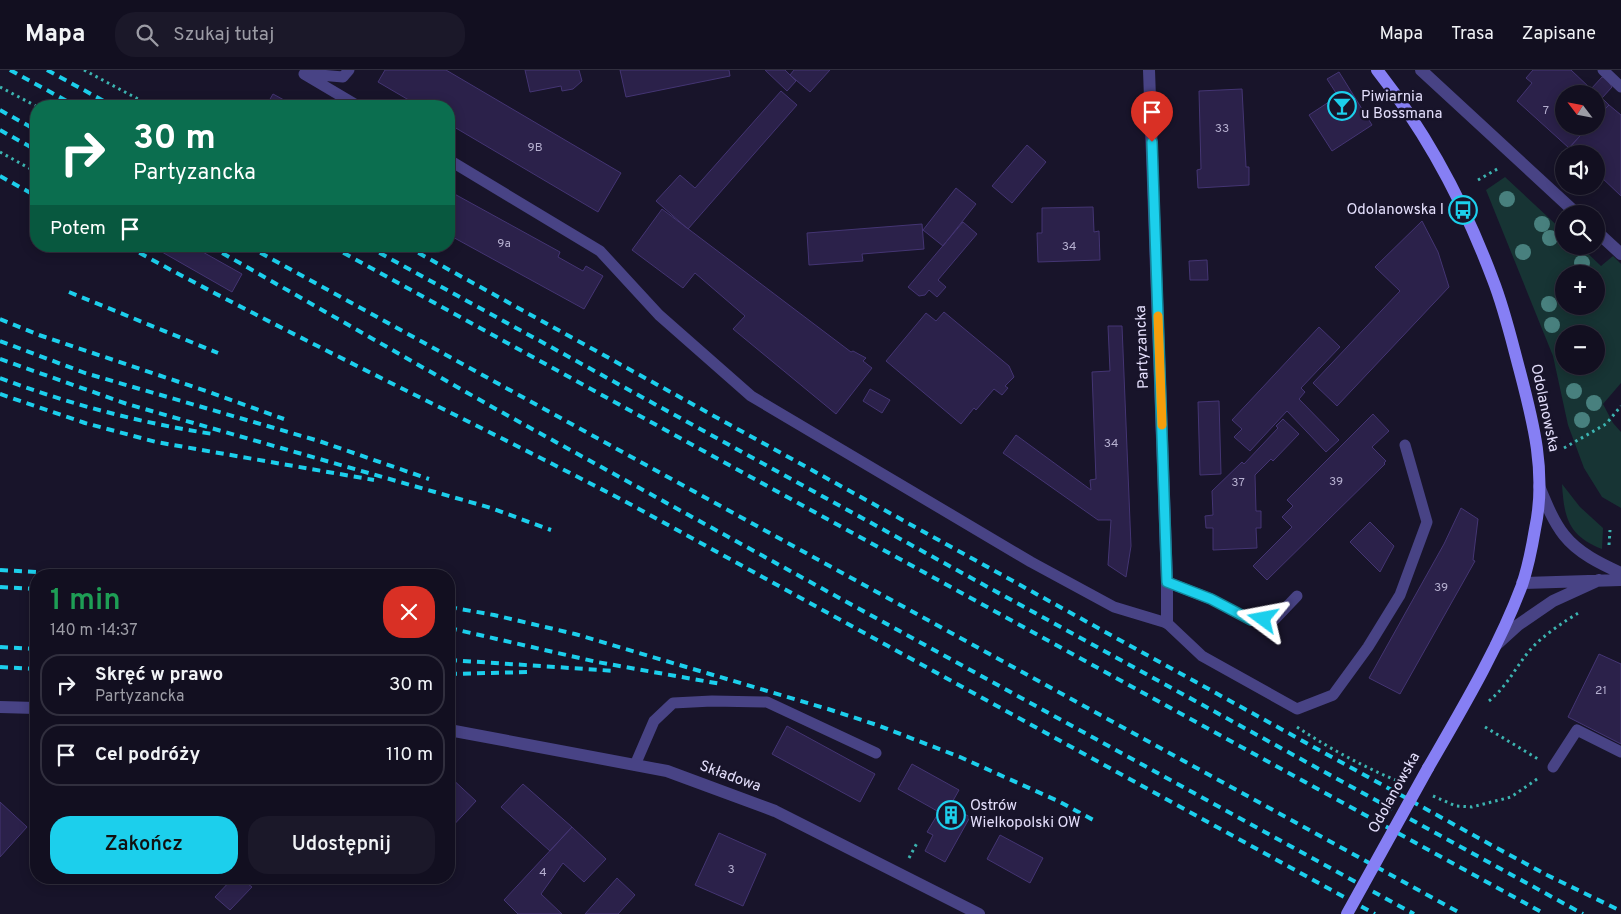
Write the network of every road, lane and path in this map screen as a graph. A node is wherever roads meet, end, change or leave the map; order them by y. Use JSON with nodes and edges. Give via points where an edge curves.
{"nodes":[{"id":1,"x":84,"y":70,"type":"edge"},
{"id":2,"x":349,"y":70,"type":"edge"},
{"id":3,"x":1149,"y":70,"type":"edge"},
{"id":4,"x":1421,"y":70,"type":"edge"},
{"id":5,"x":1603,"y":70,"type":"edge"},
{"id":6,"x":302,"y":72,"type":"edge"},
{"id":7,"x":1378,"y":72,"type":"edge"},
{"id":8,"x":0,"y":86,"type":"edge"},
{"id":9,"x":1621,"y":87,"type":"edge"},
{"id":10,"x":140,"y":100,"type":"edge"},
{"id":11,"x":348,"y":100,"type":"edge"},
{"id":12,"x":30,"y":103,"type":"edge"},
{"id":13,"x":0,"y":152,"type":"edge"},
{"id":14,"x":455,"y":164,"type":"edge"},
{"id":15,"x":30,"y":169,"type":"edge"},
{"id":16,"x":1567,"y":205,"type":"edge"},
{"id":17,"x":1605,"y":239,"type":"edge"},
{"id":18,"x":1621,"y":254,"type":"edge"},
{"id":19,"x":1621,"y":406,"type":"edge"},
{"id":20,"x":1405,"y":445,"type":"dead end"},
{"id":21,"x":1564,"y":448,"type":"dead end"},
{"id":22,"x":1539,"y":486,"type":"junction"},
{"id":23,"x":1621,"y":573,"type":"edge"},
{"id":24,"x":1598,"y":580,"type":"junction"},
{"id":25,"x":1621,"y":580,"type":"edge"},
{"id":26,"x":1167,"y":582,"type":"junction"},
{"id":27,"x":1522,"y":583,"type":"junction"},
{"id":28,"x":1297,"y":596,"type":"dead end"},
{"id":29,"x":1581,"y":612,"type":"dead end"},
{"id":30,"x":1167,"y":623,"type":"junction"},
{"id":31,"x":1492,"y":649,"type":"junction"},
{"id":32,"x":1502,"y":690,"type":"dead end"},
{"id":33,"x":0,"y":707,"type":"edge"},
{"id":34,"x":30,"y":708,"type":"edge"},
{"id":35,"x":1290,"y":723,"type":"dead end"},
{"id":36,"x":1485,"y":727,"type":"dead end"},
{"id":37,"x":455,"y":731,"type":"edge"},
{"id":38,"x":1621,"y":752,"type":"edge"},
{"id":39,"x":876,"y":753,"type":"dead end"},
{"id":40,"x":635,"y":765,"type":"junction"},
{"id":41,"x":1553,"y":767,"type":"junction"},
{"id":42,"x":1403,"y":783,"type":"dead end"},
{"id":43,"x":1429,"y":794,"type":"dead end"},
{"id":44,"x":979,"y":914,"type":"edge"},
{"id":45,"x":1347,"y":914,"type":"edge"}],
"edges":[{"from":1,"to":10,"type":"path"},
{"from":2,"to":6,"type":"lane","via":[[343,77]]},
{"from":3,"to":26,"type":"street","name":"Partyzancka"},
{"from":4,"to":16,"type":"street"},
{"from":5,"to":9,"type":"lane"},
{"from":6,"to":11,"type":"lane"},
{"from":7,"to":22,"type":"main road","name":"Odolanowska","via":[[1413,120],[1445,174],[1493,280],[1533,422]]},
{"from":8,"to":12,"type":"path"},
{"from":13,"to":15,"type":"path"},
{"from":14,"to":30,"type":"lane","via":[[600,251],[659,315],[751,396],[1056,576],[1114,607]]},
{"from":17,"to":18,"type":"street"},
{"from":19,"to":21,"type":"path","via":[[1606,424]]},
{"from":20,"to":30,"type":"lane","via":[[1427,522],[1400,595],[1333,695],[1297,709],[1202,656]]},
{"from":22,"to":23,"type":"street","via":[[1564,535],[1583,553]]},
{"from":22,"to":27,"type":"main road","name":"Odolanowska","via":[[1536,528]]},
{"from":24,"to":25,"type":"street"},
{"from":24,"to":27,"type":"street"},
{"from":24,"to":31,"type":"street","via":[[1553,601],[1518,624]]},
{"from":26,"to":28,"type":"lane","via":[[1211,599],[1251,620],[1275,619]]},
{"from":26,"to":30,"type":"street","name":"Partyzancka"},
{"from":27,"to":31,"type":"main road","name":"Odolanowska"},
{"from":29,"to":32,"type":"path","via":[[1531,648]]},
{"from":31,"to":45,"type":"main road","name":"Odolanowska","bridge":true},
{"from":33,"to":34,"type":"street"},
{"from":35,"to":42,"type":"path","via":[[1367,768]]},
{"from":36,"to":41,"type":"path"},
{"from":37,"to":40,"type":"street","name":"Składowa"},
{"from":38,"to":41,"type":"lane","via":[[1577,730]]},
{"from":39,"to":40,"type":"lane","via":[[767,702],[712,701],[673,703],[654,721]]},
{"from":40,"to":44,"type":"street","name":"Składowa","via":[[667,771],[775,811]]},
{"from":41,"to":43,"type":"path","via":[[1511,798],[1472,807],[1456,806]]}]}
